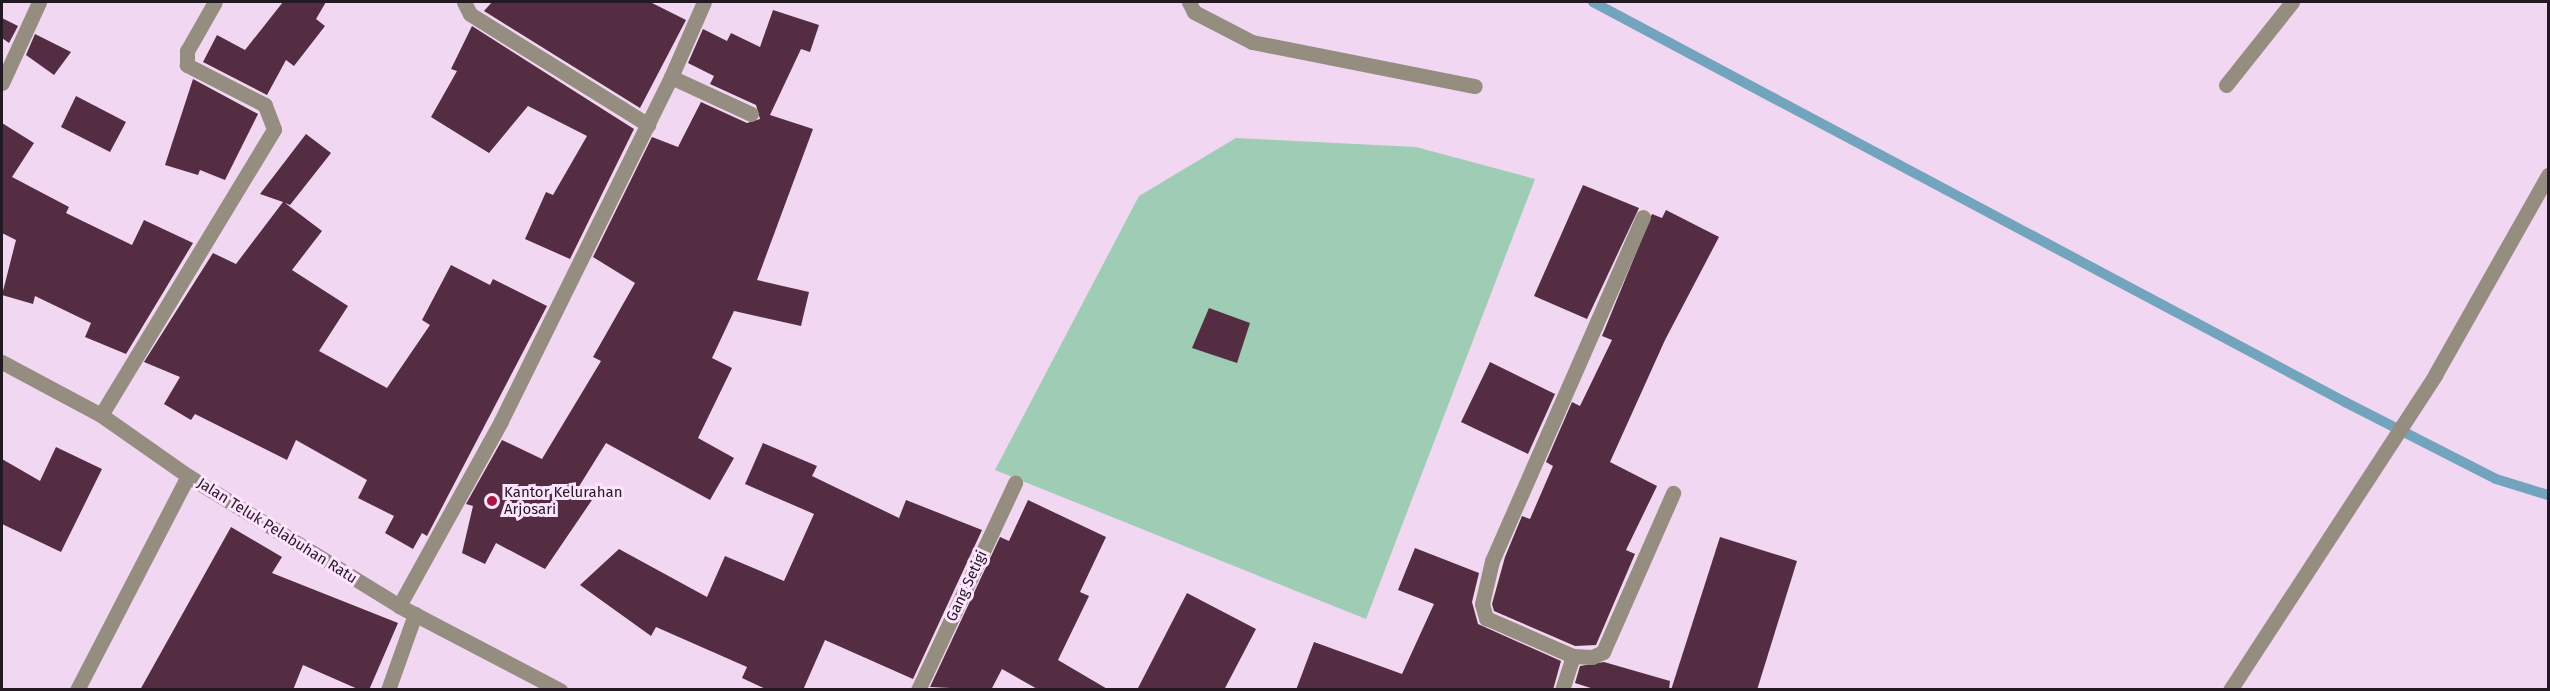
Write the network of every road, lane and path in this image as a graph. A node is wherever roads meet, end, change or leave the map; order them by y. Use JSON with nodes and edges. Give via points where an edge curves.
{"nodes":[{"id":1,"x":39,"y":2,"type":"edge"},
{"id":2,"x":216,"y":2,"type":"edge"},
{"id":3,"x":464,"y":2,"type":"edge"},
{"id":4,"x":704,"y":2,"type":"edge"},
{"id":5,"x":1189,"y":2,"type":"edge"},
{"id":6,"x":2292,"y":2,"type":"edge"},
{"id":7,"x":671,"y":77,"type":"junction"},
{"id":8,"x":2,"y":83,"type":"edge"},
{"id":9,"x":1475,"y":86,"type":"dead end"},
{"id":10,"x":2226,"y":86,"type":"dead end"},
{"id":11,"x":751,"y":114,"type":"dead end"},
{"id":12,"x":648,"y":125,"type":"junction"},
{"id":13,"x":2548,"y":175,"type":"edge"},
{"id":14,"x":1643,"y":217,"type":"dead end"},
{"id":15,"x":2,"y":362,"type":"edge"},
{"id":16,"x":101,"y":415,"type":"junction"},
{"id":17,"x":188,"y":476,"type":"junction"},
{"id":18,"x":1015,"y":483,"type":"dead end"},
{"id":19,"x":1673,"y":493,"type":"dead end"},
{"id":20,"x":399,"y":606,"type":"junction"},
{"id":21,"x":415,"y":614,"type":"junction"},
{"id":22,"x":1574,"y":656,"type":"junction"},
{"id":23,"x":76,"y":690,"type":"edge"},
{"id":24,"x":388,"y":690,"type":"edge"},
{"id":25,"x":560,"y":690,"type":"edge"},
{"id":26,"x":918,"y":690,"type":"edge"},
{"id":27,"x":1562,"y":690,"type":"edge"},
{"id":28,"x":2230,"y":690,"type":"edge"}],
"edges":[{"from":1,"to":8,"type":"street"},
{"from":2,"to":16,"type":"street","via":[[187,51],[187,65],[265,105],[274,129]]},
{"from":3,"to":12,"type":"street","via":[[470,14]]},
{"from":4,"to":7,"type":"street"},
{"from":5,"to":9,"type":"street","via":[[1194,12],[1252,42]]},
{"from":6,"to":10,"type":"street"},
{"from":7,"to":11,"type":"street"},
{"from":7,"to":12,"type":"street"},
{"from":12,"to":20,"type":"street","via":[[501,421]]},
{"from":13,"to":28,"type":"street","via":[[2435,375]]},
{"from":14,"to":22,"type":"street","via":[[1501,540],[1482,604],[1486,618],[1493,623]]},
{"from":15,"to":16,"type":"street","name":"Jalan Teluk Pelabuhan Ratu"},
{"from":16,"to":17,"type":"street","name":"Jalan Teluk Pelabuhan Ratu"},
{"from":17,"to":20,"type":"street","name":"Jalan Teluk Pelabuhan Ratu"},
{"from":17,"to":23,"type":"street"},
{"from":18,"to":26,"type":"street","name":"Gang Setigi"},
{"from":19,"to":22,"type":"street","via":[[1632,579],[1606,649],[1593,657]]},
{"from":20,"to":21,"type":"street","name":"Jalan Teluk Pelabuhan Ratu"},
{"from":21,"to":24,"type":"street"},
{"from":21,"to":25,"type":"street","name":"Jalan Teluk Pelabuhan Ratu"},
{"from":22,"to":27,"type":"street"}]}
